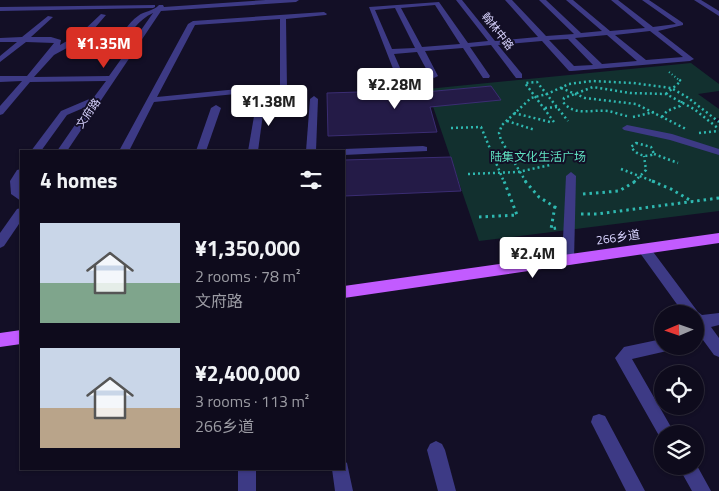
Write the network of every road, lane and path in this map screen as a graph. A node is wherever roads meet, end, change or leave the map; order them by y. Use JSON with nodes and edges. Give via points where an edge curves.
{"nodes":[{"id":1,"x":15,"y":0,"type":"edge"},
{"id":2,"x":58,"y":0,"type":"edge"},
{"id":3,"x":93,"y":0,"type":"edge"},
{"id":4,"x":129,"y":0,"type":"edge"},
{"id":5,"x":296,"y":0,"type":"edge"},
{"id":6,"x":459,"y":0,"type":"edge"},
{"id":7,"x":508,"y":0,"type":"edge"},
{"id":8,"x":542,"y":0,"type":"edge"},
{"id":9,"x":570,"y":0,"type":"edge"},
{"id":10,"x":614,"y":0,"type":"edge"},
{"id":11,"x":645,"y":0,"type":"edge"},
{"id":12,"x":697,"y":0,"type":"edge"},
{"id":13,"x":247,"y":3,"type":"junction"},
{"id":14,"x":161,"y":5,"type":"edge"},
{"id":15,"x":397,"y":6,"type":"junction"},
{"id":16,"x":122,"y":7,"type":"junction"},
{"id":17,"x":86,"y":8,"type":"junction"},
{"id":18,"x":1,"y":9,"type":"edge"},
{"id":19,"x":50,"y":13,"type":"junction"},
{"id":20,"x":324,"y":14,"type":"dead end"},
{"id":21,"x":719,"y":14,"type":"edge"},
{"id":22,"x":103,"y":15,"type":"dead end"},
{"id":23,"x":283,"y":16,"type":"junction"},
{"id":24,"x":246,"y":19,"type":"junction"},
{"id":25,"x":653,"y":29,"type":"junction"},
{"id":26,"x":608,"y":32,"type":"junction"},
{"id":27,"x":579,"y":35,"type":"junction"},
{"id":28,"x":569,"y":36,"type":"junction"},
{"id":29,"x":543,"y":38,"type":"junction"},
{"id":30,"x":0,"y":40,"type":"edge"},
{"id":31,"x":24,"y":40,"type":"junction"},
{"id":32,"x":492,"y":42,"type":"junction"},
{"id":33,"x":465,"y":45,"type":"junction"},
{"id":34,"x":420,"y":50,"type":"junction"},
{"id":35,"x":390,"y":52,"type":"junction"},
{"id":36,"x":51,"y":54,"type":"junction"},
{"id":37,"x":0,"y":60,"type":"edge"},
{"id":38,"x":644,"y":63,"type":"junction"},
{"id":39,"x":600,"y":67,"type":"junction"},
{"id":40,"x":669,"y":72,"type":"dead end"},
{"id":41,"x":114,"y":75,"type":"junction"},
{"id":42,"x":434,"y":76,"type":"dead end"},
{"id":43,"x":486,"y":76,"type":"dead end"},
{"id":44,"x":519,"y":76,"type":"dead end"},
{"id":45,"x":30,"y":77,"type":"junction"},
{"id":46,"x":400,"y":77,"type":"dead end"},
{"id":47,"x":0,"y":79,"type":"edge"},
{"id":48,"x":560,"y":88,"type":"junction"},
{"id":49,"x":671,"y":88,"type":"junction"},
{"id":50,"x":547,"y":94,"type":"junction"},
{"id":51,"x":666,"y":94,"type":"junction"},
{"id":52,"x":575,"y":95,"type":"junction"},
{"id":53,"x":535,"y":96,"type":"junction"},
{"id":54,"x":98,"y":99,"type":"junction"},
{"id":55,"x":261,"y":99,"type":"dead end"},
{"id":56,"x":314,"y":99,"type":"dead end"},
{"id":57,"x":151,"y":100,"type":"junction"},
{"id":58,"x":682,"y":101,"type":"junction"},
{"id":59,"x":557,"y":107,"type":"junction"},
{"id":60,"x":216,"y":108,"type":"dead end"},
{"id":61,"x":544,"y":108,"type":"junction"},
{"id":62,"x":0,"y":112,"type":"edge"},
{"id":63,"x":654,"y":112,"type":"junction"},
{"id":64,"x":514,"y":113,"type":"junction"},
{"id":65,"x":662,"y":116,"type":"junction"},
{"id":66,"x":507,"y":121,"type":"junction"},
{"id":67,"x":568,"y":121,"type":"dead end"},
{"id":68,"x":550,"y":122,"type":"dead end"},
{"id":69,"x":554,"y":122,"type":"dead end"},
{"id":70,"x":719,"y":122,"type":"edge"},
{"id":71,"x":451,"y":128,"type":"dead end"},
{"id":72,"x":627,"y":128,"type":"dead end"},
{"id":73,"x":535,"y":130,"type":"dead end"},
{"id":74,"x":690,"y":130,"type":"dead end"},
{"id":75,"x":719,"y":130,"type":"edge"},
{"id":76,"x":697,"y":133,"type":"dead end"},
{"id":77,"x":424,"y":149,"type":"dead end"},
{"id":78,"x":37,"y":150,"type":"edge"},
{"id":79,"x":63,"y":150,"type":"edge"},
{"id":80,"x":125,"y":150,"type":"edge"},
{"id":81,"x":201,"y":150,"type":"edge"},
{"id":82,"x":253,"y":150,"type":"edge"},
{"id":83,"x":311,"y":150,"type":"edge"},
{"id":84,"x":345,"y":152,"type":"edge"},
{"id":85,"x":719,"y":152,"type":"edge"},
{"id":86,"x":654,"y":154,"type":"junction"},
{"id":87,"x":644,"y":156,"type":"junction"},
{"id":88,"x":678,"y":163,"type":"dead end"},
{"id":89,"x":550,"y":165,"type":"dead end"},
{"id":90,"x":622,"y":169,"type":"dead end"},
{"id":91,"x":500,"y":172,"type":"junction"},
{"id":92,"x":518,"y":172,"type":"junction"},
{"id":93,"x":20,"y":174,"type":"edge"},
{"id":94,"x":468,"y":174,"type":"dead end"},
{"id":95,"x":571,"y":176,"type":"dead end"},
{"id":96,"x":641,"y":177,"type":"junction"},
{"id":97,"x":571,"y":192,"type":"junction"},
{"id":98,"x":20,"y":196,"type":"edge"},
{"id":99,"x":719,"y":198,"type":"edge"},
{"id":100,"x":693,"y":202,"type":"junction"},
{"id":101,"x":20,"y":213,"type":"edge"},
{"id":102,"x":570,"y":213,"type":"junction"},
{"id":103,"x":479,"y":217,"type":"dead end"},
{"id":104,"x":719,"y":238,"type":"edge"},
{"id":105,"x":0,"y":243,"type":"edge"},
{"id":106,"x":644,"y":249,"type":"junction"},
{"id":107,"x":568,"y":260,"type":"junction"},
{"id":108,"x":345,"y":292,"type":"edge"},
{"id":109,"x":685,"y":305,"type":"edge"},
{"id":110,"x":704,"y":318,"type":"edge"},
{"id":111,"x":719,"y":319,"type":"edge"},
{"id":112,"x":20,"y":337,"type":"edge"},
{"id":113,"x":0,"y":340,"type":"edge"},
{"id":114,"x":704,"y":340,"type":"edge"},
{"id":115,"x":654,"y":347,"type":"edge"},
{"id":116,"x":719,"y":350,"type":"edge"},
{"id":117,"x":599,"y":422,"type":"dead end"},
{"id":118,"x":662,"y":425,"type":"edge"},
{"id":119,"x":436,"y":450,"type":"dead end"},
{"id":120,"x":247,"y":470,"type":"edge"},
{"id":121,"x":341,"y":470,"type":"edge"},
{"id":122,"x":692,"y":475,"type":"edge"},
{"id":123,"x":247,"y":491,"type":"edge"},
{"id":124,"x":344,"y":491,"type":"edge"},
{"id":125,"x":447,"y":491,"type":"edge"},
{"id":126,"x":636,"y":491,"type":"edge"},
{"id":127,"x":702,"y":491,"type":"edge"}],
"edges":[{"from":1,"to":18,"type":"street"},
{"from":2,"to":19,"type":"street"},
{"from":3,"to":17,"type":"street"},
{"from":4,"to":16,"type":"street"},
{"from":5,"to":13,"type":"street"},
{"from":6,"to":32,"type":"street","name":"翰林中路"},
{"from":7,"to":29,"type":"street"},
{"from":8,"to":27,"type":"street"},
{"from":9,"to":26,"type":"street"},
{"from":10,"to":25,"type":"street"},
{"from":11,"to":25,"type":"street","via":[[681,24]]},
{"from":12,"to":21,"type":"street"},
{"from":13,"to":14,"type":"street"},
{"from":13,"to":24,"type":"street"},
{"from":14,"to":16,"type":"street"},
{"from":14,"to":41,"type":"street","name":"文府路"},
{"from":15,"to":33,"type":"street","via":[[437,4]]},
{"from":15,"to":34,"type":"street"},
{"from":15,"to":35,"type":"street","via":[[371,8]]},
{"from":16,"to":17,"type":"street"},
{"from":17,"to":19,"type":"street"},
{"from":18,"to":19,"type":"street"},
{"from":19,"to":31,"type":"street"},
{"from":20,"to":23,"type":"street"},
{"from":22,"to":36,"type":"street","via":[[84,35]]},
{"from":23,"to":24,"type":"street"},
{"from":23,"to":57,"type":"street","via":[[284,87]]},
{"from":24,"to":57,"type":"street","via":[[190,25]]},
{"from":25,"to":26,"type":"street"},
{"from":25,"to":38,"type":"street","via":[[690,59]]},
{"from":26,"to":27,"type":"street"},
{"from":26,"to":38,"type":"street"},
{"from":27,"to":28,"type":"street"},
{"from":28,"to":29,"type":"street"},
{"from":28,"to":39,"type":"street"},
{"from":29,"to":32,"type":"street"},
{"from":29,"to":39,"type":"street","via":[[572,69]]},
{"from":30,"to":31,"type":"street"},
{"from":31,"to":36,"type":"street","via":[[56,40],[58,42]]},
{"from":31,"to":37,"type":"street"},
{"from":32,"to":33,"type":"street"},
{"from":32,"to":44,"type":"street","name":"翰林中路"},
{"from":33,"to":34,"type":"street"},
{"from":33,"to":43,"type":"street"},
{"from":34,"to":35,"type":"street"},
{"from":34,"to":42,"type":"street"},
{"from":35,"to":46,"type":"street"},
{"from":36,"to":45,"type":"street"},
{"from":38,"to":39,"type":"street"},
{"from":40,"to":49,"type":"path","via":[[681,81]]},
{"from":41,"to":45,"type":"street"},
{"from":41,"to":54,"type":"street","name":"文府路"},
{"from":45,"to":47,"type":"street"},
{"from":45,"to":62,"type":"street"},
{"from":48,"to":49,"type":"path","via":[[602,81]]},
{"from":48,"to":50,"type":"path"},
{"from":48,"to":52,"type":"path"},
{"from":49,"to":51,"type":"path"},
{"from":49,"to":70,"type":"path"},
{"from":50,"to":53,"type":"path"},
{"from":50,"to":53,"type":"path","via":[[537,82],[525,83]]},
{"from":50,"to":59,"type":"path"},
{"from":51,"to":52,"type":"path","via":[[593,87]]},
{"from":51,"to":58,"type":"path"},
{"from":52,"to":63,"type":"path","via":[[628,102]]},
{"from":52,"to":63,"type":"path","via":[[564,98],[563,102],[578,112],[609,111],[637,117]]},
{"from":53,"to":61,"type":"path"},
{"from":53,"to":64,"type":"path"},
{"from":54,"to":78,"type":"street","via":[[64,113]]},
{"from":54,"to":79,"type":"street","name":"文府路"},
{"from":55,"to":82,"type":"street"},
{"from":56,"to":83,"type":"street"},
{"from":57,"to":80,"type":"street"},
{"from":58,"to":65,"type":"path","via":[[680,106]]},
{"from":58,"to":75,"type":"path"},
{"from":59,"to":61,"type":"path"},
{"from":59,"to":67,"type":"path"},
{"from":60,"to":81,"type":"street"},
{"from":61,"to":69,"type":"path"},
{"from":63,"to":65,"type":"path"},
{"from":64,"to":66,"type":"path"},
{"from":64,"to":68,"type":"path"},
{"from":65,"to":74,"type":"path"},
{"from":66,"to":73,"type":"path"},
{"from":66,"to":92,"type":"path","via":[[499,133],[500,140]]},
{"from":71,"to":91,"type":"path","via":[[481,127]]},
{"from":72,"to":85,"type":"street","via":[[672,137]]},
{"from":75,"to":76,"type":"path"},
{"from":77,"to":84,"type":"street"},
{"from":86,"to":87,"type":"path"},
{"from":86,"to":87,"type":"path","via":[[653,149],[644,144],[631,145],[634,151]]},
{"from":86,"to":88,"type":"path"},
{"from":87,"to":96,"type":"path","via":[[646,170]]},
{"from":89,"to":92,"type":"path"},
{"from":90,"to":96,"type":"path"},
{"from":91,"to":92,"type":"path"},
{"from":91,"to":94,"type":"path"},
{"from":91,"to":103,"type":"path","via":[[517,215]]},
{"from":92,"to":102,"type":"path","via":[[542,200]]},
{"from":93,"to":98,"type":"street","via":[[15,181]]},
{"from":95,"to":97,"type":"street"},
{"from":96,"to":97,"type":"path","via":[[633,186],[612,193]]},
{"from":96,"to":100,"type":"path"},
{"from":97,"to":102,"type":"street"},
{"from":99,"to":100,"type":"path"},
{"from":100,"to":102,"type":"path","via":[[597,214]]},
{"from":101,"to":105,"type":"street"},
{"from":102,"to":107,"type":"street"},
{"from":104,"to":106,"type":"main road","name":"266乡道"},
{"from":106,"to":107,"type":"main road","name":"266乡道"},
{"from":106,"to":109,"type":"street"},
{"from":107,"to":108,"type":"main road","name":"266乡道"},
{"from":110,"to":111,"type":"street"},
{"from":112,"to":113,"type":"main road"},
{"from":114,"to":116,"type":"street"},
{"from":115,"to":118,"type":"street","via":[[629,352],[623,358]]},
{"from":117,"to":126,"type":"street"},
{"from":119,"to":125,"type":"street"},
{"from":120,"to":123,"type":"street"},
{"from":121,"to":124,"type":"street"},
{"from":122,"to":127,"type":"street"}]}
